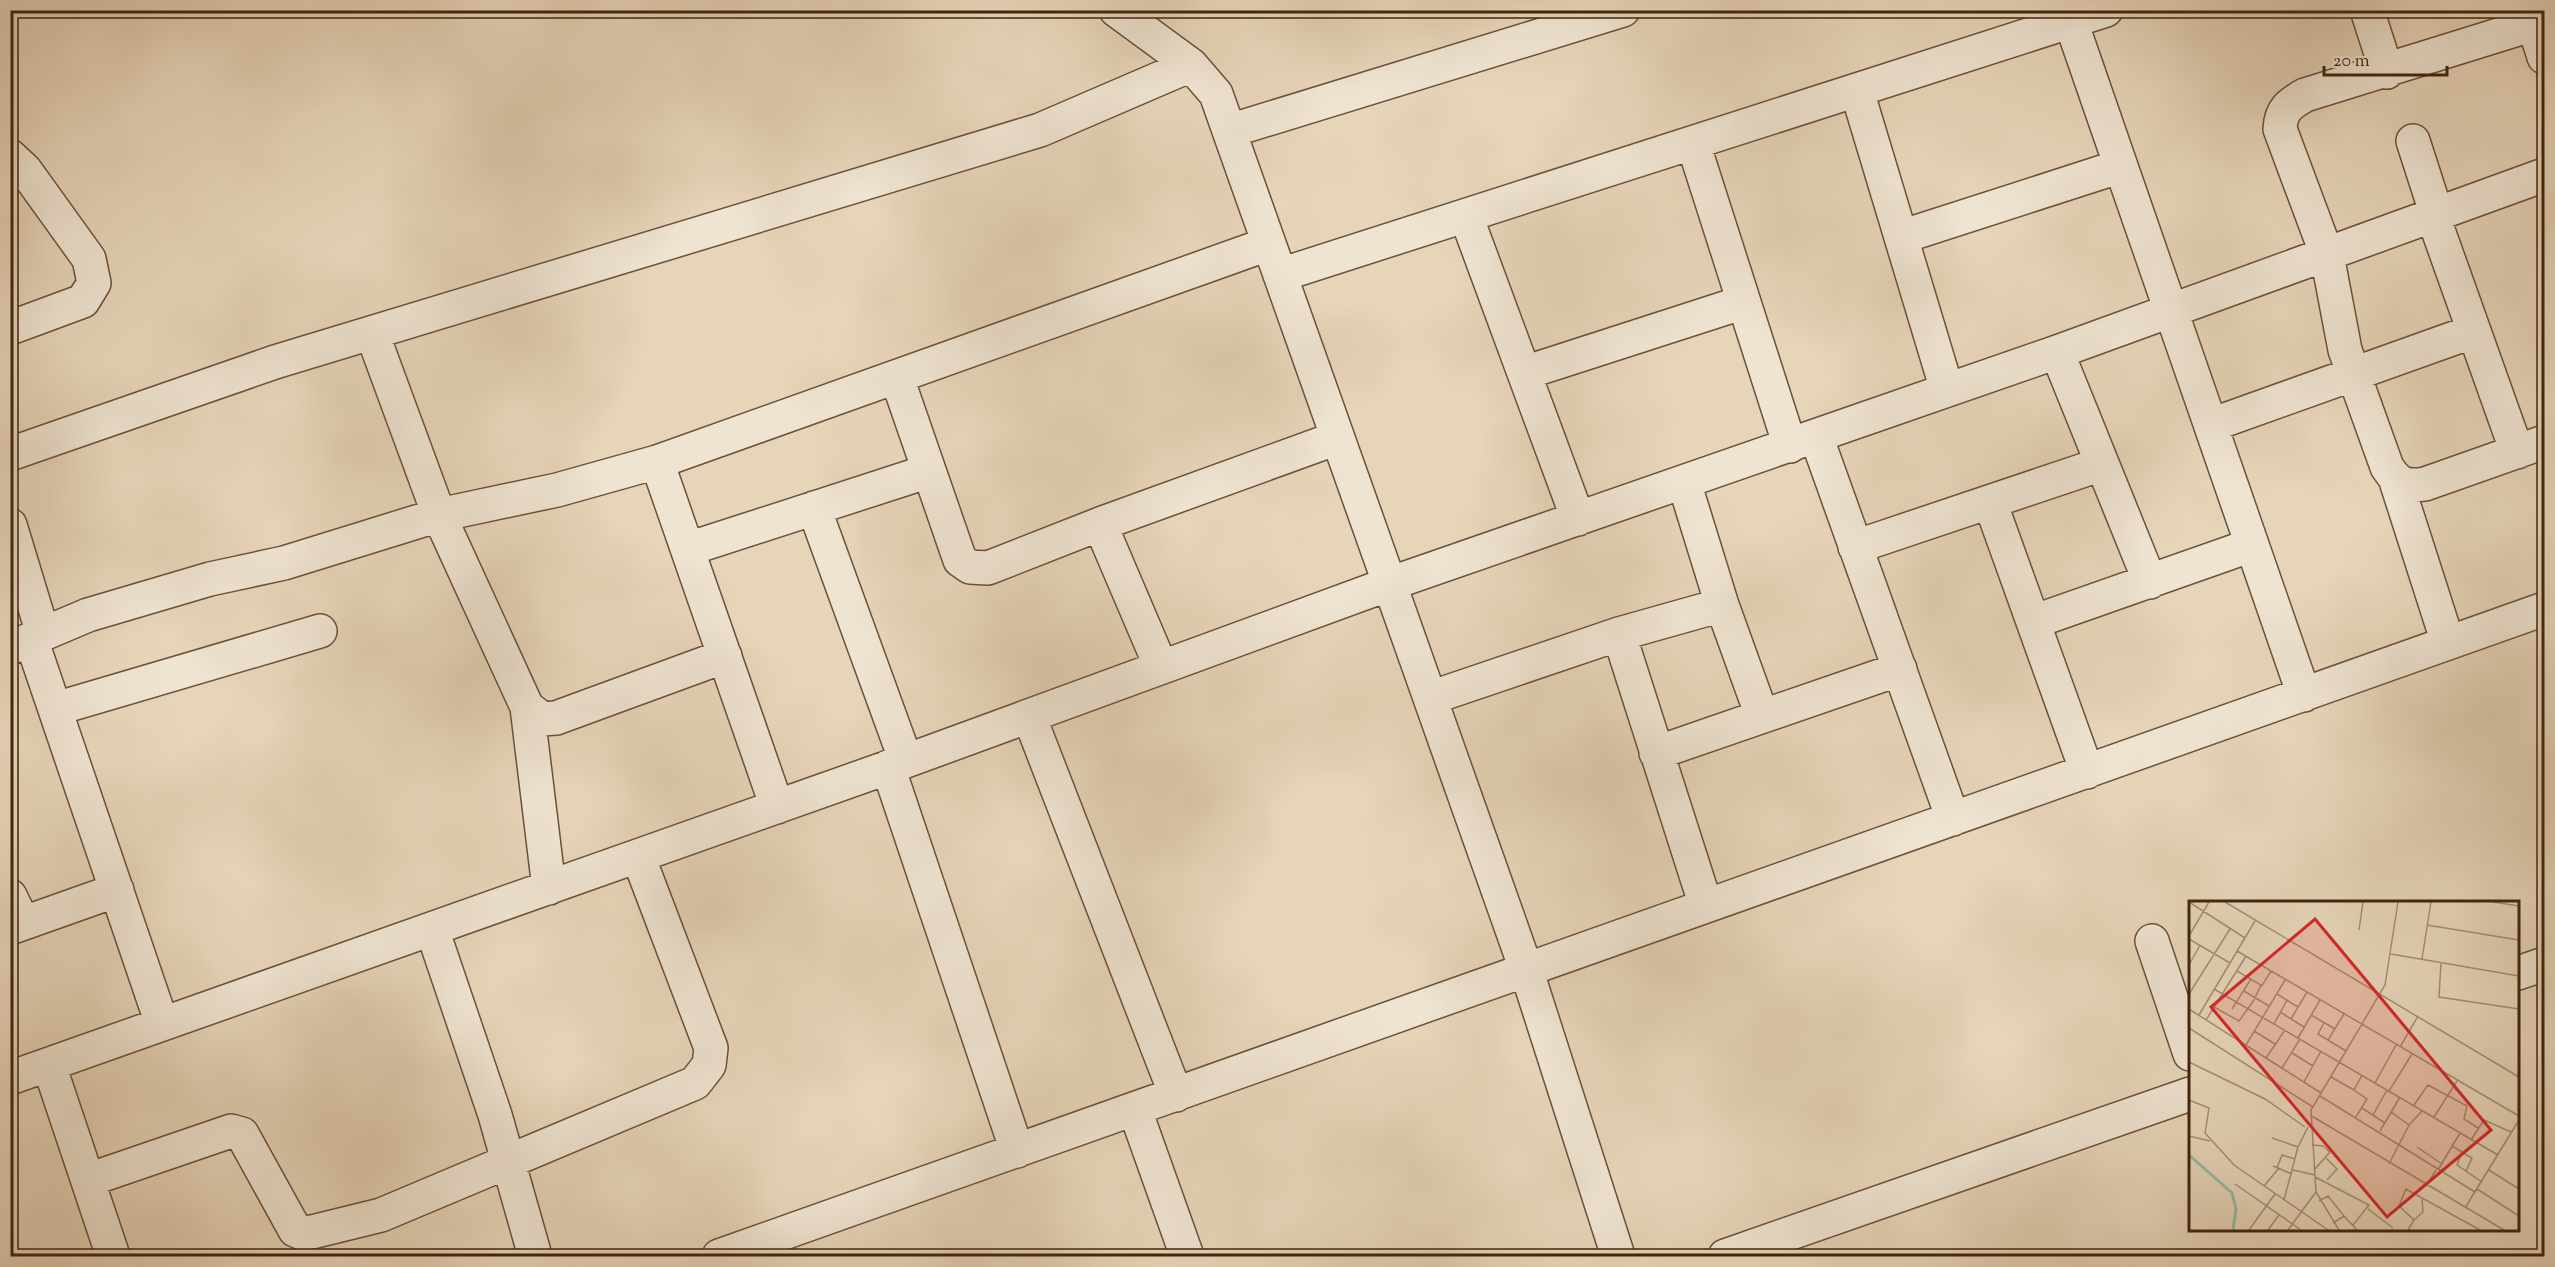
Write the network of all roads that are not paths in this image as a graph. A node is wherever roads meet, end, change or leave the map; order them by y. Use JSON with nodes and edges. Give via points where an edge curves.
{"nodes":[{"id":1,"x":1116,"y":10,"type":"edge"},
{"id":2,"x":1623,"y":10,"type":"edge"},
{"id":3,"x":2106,"y":10,"type":"edge"},
{"id":4,"x":2367,"y":10,"type":"edge"},
{"id":5,"x":2532,"y":17,"type":"edge"},
{"id":6,"x":2071,"y":22,"type":"junction"},
{"id":7,"x":2544,"y":57,"type":"edge"},
{"id":8,"x":1191,"y":65,"type":"junction"},
{"id":9,"x":2386,"y":72,"type":"junction"},
{"id":10,"x":1857,"y":91,"type":"junction"},
{"id":11,"x":1229,"y":131,"type":"junction"},
{"id":12,"x":2413,"y":141,"type":"dead end"},
{"id":13,"x":1693,"y":143,"type":"junction"},
{"id":14,"x":10,"y":156,"type":"edge"},
{"id":15,"x":2121,"y":166,"type":"junction"},
{"id":16,"x":2544,"y":175,"type":"edge"},
{"id":17,"x":1466,"y":216,"type":"junction"},
{"id":18,"x":2433,"y":216,"type":"junction"},
{"id":19,"x":1901,"y":237,"type":"junction"},
{"id":20,"x":1268,"y":244,"type":"junction"},
{"id":21,"x":2327,"y":255,"type":"junction"},
{"id":22,"x":1280,"y":275,"type":"junction"},
{"id":23,"x":1744,"y":302,"type":"junction"},
{"id":24,"x":2171,"y":311,"type":"junction"},
{"id":25,"x":10,"y":328,"type":"edge"},
{"id":26,"x":2474,"y":331,"type":"junction"},
{"id":27,"x":372,"y":333,"type":"junction"},
{"id":28,"x":2057,"y":352,"type":"junction"},
{"id":29,"x":1524,"y":374,"type":"junction"},
{"id":30,"x":2353,"y":374,"type":"junction"},
{"id":31,"x":897,"y":378,"type":"junction"},
{"id":32,"x":1947,"y":390,"type":"junction"},
{"id":33,"x":2211,"y":425,"type":"junction"},
{"id":34,"x":1337,"y":438,"type":"junction"},
{"id":35,"x":1803,"y":441,"type":"junction"},
{"id":36,"x":2531,"y":447,"type":"edge"},
{"id":37,"x":10,"y":454,"type":"edge"},
{"id":38,"x":657,"y":462,"type":"junction"},
{"id":39,"x":2102,"y":464,"type":"junction"},
{"id":40,"x":929,"y":471,"type":"junction"},
{"id":41,"x":2396,"y":481,"type":"junction"},
{"id":42,"x":1684,"y":482,"type":"junction"},
{"id":43,"x":1990,"y":502,"type":"junction"},
{"id":44,"x":814,"y":508,"type":"junction"},
{"id":45,"x":439,"y":515,"type":"junction"},
{"id":46,"x":1578,"y":519,"type":"junction"},
{"id":47,"x":1100,"y":524,"type":"junction"},
{"id":48,"x":10,"y":525,"type":"edge"},
{"id":49,"x":2252,"y":545,"type":"junction"},
{"id":50,"x":1856,"y":547,"type":"junction"},
{"id":51,"x":688,"y":549,"type":"junction"},
{"id":52,"x":2150,"y":582,"type":"junction"},
{"id":53,"x":1389,"y":584,"type":"junction"},
{"id":54,"x":1722,"y":605,"type":"junction"},
{"id":55,"x":2544,"y":609,"type":"edge"},
{"id":56,"x":2033,"y":622,"type":"junction"},
{"id":57,"x":320,"y":631,"type":"dead end"},
{"id":58,"x":1618,"y":634,"type":"junction"},
{"id":59,"x":28,"y":640,"type":"edge"},
{"id":60,"x":2448,"y":643,"type":"junction"},
{"id":61,"x":725,"y":656,"type":"junction"},
{"id":62,"x":1161,"y":667,"type":"junction"},
{"id":63,"x":1900,"y":669,"type":"junction"},
{"id":64,"x":2304,"y":695,"type":"junction"},
{"id":65,"x":1430,"y":698,"type":"junction"},
{"id":66,"x":527,"y":707,"type":"junction"},
{"id":67,"x":55,"y":709,"type":"junction"},
{"id":68,"x":1029,"y":716,"type":"junction"},
{"id":69,"x":1762,"y":717,"type":"junction"},
{"id":70,"x":1656,"y":753,"type":"junction"},
{"id":71,"x":897,"y":764,"type":"junction"},
{"id":72,"x":2087,"y":772,"type":"junction"},
{"id":73,"x":777,"y":807,"type":"junction"},
{"id":74,"x":1953,"y":819,"type":"junction"},
{"id":75,"x":638,"y":856,"type":"junction"},
{"id":76,"x":549,"y":888,"type":"junction"},
{"id":77,"x":117,"y":890,"type":"junction"},
{"id":78,"x":1706,"y":906,"type":"junction"},
{"id":79,"x":15,"y":916,"type":"edge"},
{"id":80,"x":432,"y":929,"type":"junction"},
{"id":81,"x":2152,"y":941,"type":"dead end"},
{"id":82,"x":2544,"y":964,"type":"edge"},
{"id":83,"x":1526,"y":969,"type":"junction"},
{"id":84,"x":2519,"y":973,"type":"edge"},
{"id":85,"x":162,"y":1024,"type":"junction"},
{"id":86,"x":2189,"y":1051,"type":"edge"},
{"id":87,"x":49,"y":1065,"type":"junction"},
{"id":88,"x":10,"y":1078,"type":"edge"},
{"id":89,"x":2189,"y":1094,"type":"edge"},
{"id":90,"x":1176,"y":1095,"type":"junction"},
{"id":91,"x":1135,"y":1110,"type":"junction"},
{"id":92,"x":1017,"y":1151,"type":"junction"},
{"id":93,"x":509,"y":1161,"type":"junction"},
{"id":94,"x":88,"y":1180,"type":"junction"},
{"id":95,"x":113,"y":1257,"type":"edge"},
{"id":96,"x":535,"y":1257,"type":"edge"},
{"id":97,"x":719,"y":1257,"type":"edge"},
{"id":98,"x":1187,"y":1257,"type":"edge"},
{"id":99,"x":1618,"y":1257,"type":"edge"},
{"id":100,"x":1725,"y":1257,"type":"edge"}],
"edges":[{"from":1,"to":8,"type":"street"},
{"from":2,"to":11,"type":"street"},
{"from":3,"to":6,"type":"street"},
{"from":4,"to":9,"type":"street"},
{"from":5,"to":7,"type":"street"},
{"from":5,"to":9,"type":"street"},
{"from":6,"to":10,"type":"street"},
{"from":6,"to":15,"type":"street"},
{"from":8,"to":11,"type":"street","via":[[1216,94]]},
{"from":8,"to":27,"type":"street","via":[[1040,130]]},
{"from":9,"to":21,"type":"street","via":[[2305,95],[2290,103],[2281,115],[2280,129]]},
{"from":10,"to":13,"type":"street"},
{"from":10,"to":19,"type":"street"},
{"from":11,"to":20,"type":"street"},
{"from":12,"to":18,"type":"street","via":[[2432,200]]},
{"from":13,"to":17,"type":"street"},
{"from":13,"to":23,"type":"street"},
{"from":14,"to":25,"type":"street","via":[[25,170],[88,259],[94,283],[83,301]]},
{"from":15,"to":19,"type":"street"},
{"from":15,"to":24,"type":"street"},
{"from":16,"to":18,"type":"street"},
{"from":17,"to":22,"type":"street"},
{"from":17,"to":29,"type":"street"},
{"from":18,"to":21,"type":"street"},
{"from":18,"to":26,"type":"street"},
{"from":19,"to":32,"type":"street"},
{"from":20,"to":22,"type":"street"},
{"from":20,"to":31,"type":"street"},
{"from":21,"to":24,"type":"street"},
{"from":21,"to":30,"type":"street"},
{"from":22,"to":34,"type":"street"},
{"from":23,"to":29,"type":"street"},
{"from":23,"to":35,"type":"street"},
{"from":24,"to":28,"type":"street"},
{"from":24,"to":33,"type":"street"},
{"from":26,"to":30,"type":"street"},
{"from":26,"to":36,"type":"street"},
{"from":27,"to":37,"type":"street"},
{"from":27,"to":45,"type":"street"},
{"from":28,"to":32,"type":"street"},
{"from":28,"to":39,"type":"street"},
{"from":29,"to":46,"type":"street"},
{"from":30,"to":33,"type":"street"},
{"from":30,"to":41,"type":"street","via":[[2387,467]]},
{"from":31,"to":38,"type":"street"},
{"from":31,"to":40,"type":"street"},
{"from":32,"to":35,"type":"street"},
{"from":33,"to":49,"type":"street"},
{"from":34,"to":47,"type":"street"},
{"from":34,"to":53,"type":"street"},
{"from":35,"to":42,"type":"street"},
{"from":35,"to":50,"type":"street"},
{"from":36,"to":41,"type":"street","via":[[2425,484],[2408,487]]},
{"from":38,"to":45,"type":"street","via":[[557,490]]},
{"from":38,"to":51,"type":"street"},
{"from":39,"to":43,"type":"street"},
{"from":39,"to":52,"type":"street"},
{"from":40,"to":44,"type":"street"},
{"from":40,"to":47,"type":"street","via":[[960,560],[970,567],[988,568]]},
{"from":41,"to":60,"type":"street"},
{"from":42,"to":46,"type":"street"},
{"from":42,"to":54,"type":"street"},
{"from":43,"to":50,"type":"street"},
{"from":43,"to":56,"type":"street"},
{"from":44,"to":51,"type":"street"},
{"from":44,"to":71,"type":"street"},
{"from":45,"to":59,"type":"street","via":[[284,563],[210,579],[99,612]]},
{"from":45,"to":66,"type":"street"},
{"from":46,"to":53,"type":"street"},
{"from":47,"to":62,"type":"street"},
{"from":48,"to":59,"type":"street"},
{"from":49,"to":52,"type":"street"},
{"from":49,"to":64,"type":"street"},
{"from":50,"to":63,"type":"street"},
{"from":51,"to":61,"type":"street"},
{"from":52,"to":56,"type":"street"},
{"from":53,"to":62,"type":"street"},
{"from":53,"to":65,"type":"street"},
{"from":54,"to":58,"type":"street"},
{"from":54,"to":69,"type":"street"},
{"from":55,"to":60,"type":"street"},
{"from":56,"to":72,"type":"street"},
{"from":57,"to":67,"type":"street"},
{"from":58,"to":65,"type":"street"},
{"from":58,"to":70,"type":"street"},
{"from":59,"to":67,"type":"street"},
{"from":60,"to":64,"type":"street"},
{"from":61,"to":66,"type":"street","via":[[556,718],[542,719]]},
{"from":61,"to":73,"type":"street"},
{"from":62,"to":68,"type":"street"},
{"from":63,"to":69,"type":"street"},
{"from":63,"to":74,"type":"street"},
{"from":64,"to":72,"type":"street"},
{"from":65,"to":83,"type":"street"},
{"from":66,"to":76,"type":"street"},
{"from":67,"to":77,"type":"street"},
{"from":68,"to":71,"type":"street"},
{"from":68,"to":90,"type":"street"},
{"from":69,"to":70,"type":"street"},
{"from":70,"to":78,"type":"street"},
{"from":71,"to":73,"type":"street"},
{"from":71,"to":92,"type":"street"},
{"from":72,"to":74,"type":"street"},
{"from":73,"to":75,"type":"street"},
{"from":74,"to":78,"type":"street"},
{"from":75,"to":76,"type":"street"},
{"from":75,"to":93,"type":"street","via":[[711,1048],[709,1065],[695,1083]]},
{"from":76,"to":80,"type":"street"},
{"from":77,"to":79,"type":"street"},
{"from":77,"to":85,"type":"street"},
{"from":78,"to":83,"type":"street"},
{"from":80,"to":85,"type":"street"},
{"from":80,"to":93,"type":"street"},
{"from":81,"to":86,"type":"street"},
{"from":82,"to":84,"type":"street"},
{"from":83,"to":90,"type":"street"},
{"from":83,"to":99,"type":"street"},
{"from":85,"to":87,"type":"street"},
{"from":87,"to":88,"type":"street"},
{"from":87,"to":94,"type":"street"},
{"from":89,"to":100,"type":"street"},
{"from":90,"to":91,"type":"street"},
{"from":91,"to":92,"type":"street"},
{"from":91,"to":98,"type":"street"},
{"from":92,"to":97,"type":"street"},
{"from":93,"to":94,"type":"street","via":[[381,1215],[302,1233],[295,1230],[242,1134],[231,1131]]},
{"from":93,"to":96,"type":"street"},
{"from":94,"to":95,"type":"street"}]}
